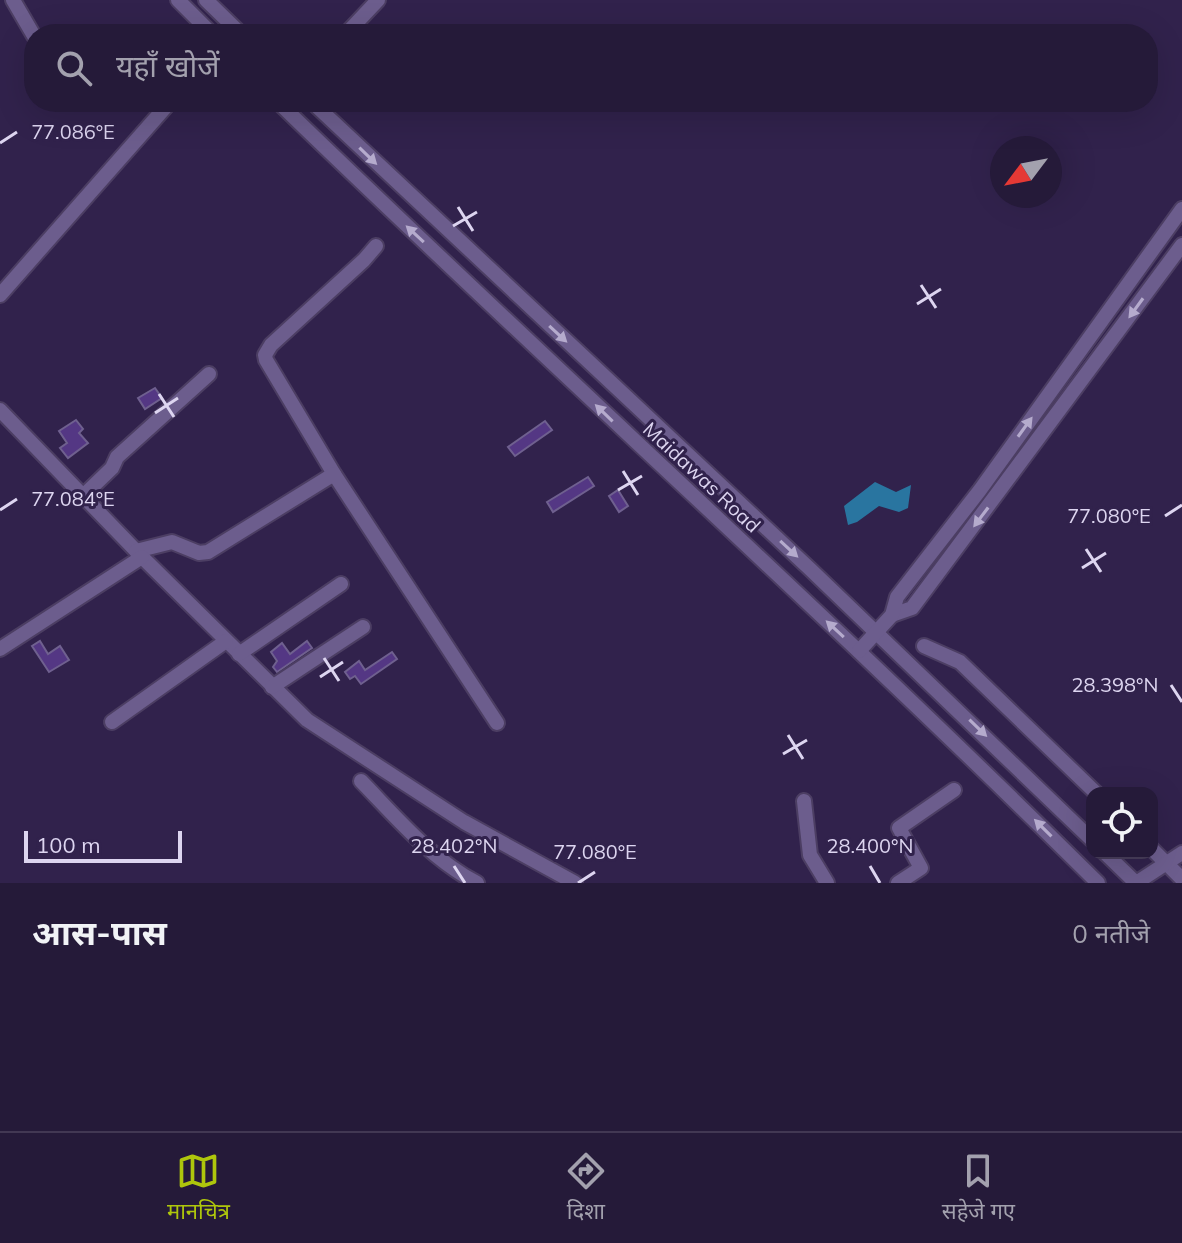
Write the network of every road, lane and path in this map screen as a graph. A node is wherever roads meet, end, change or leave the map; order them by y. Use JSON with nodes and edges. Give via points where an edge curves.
{"nodes":[{"id":1,"x":13,"y":0,"type":"edge"},
{"id":2,"x":178,"y":0,"type":"edge"},
{"id":3,"x":206,"y":0,"type":"edge"},
{"id":4,"x":378,"y":0,"type":"edge"},
{"id":5,"x":27,"y":24,"type":"edge"},
{"id":6,"x":202,"y":24,"type":"edge"},
{"id":7,"x":231,"y":24,"type":"edge"},
{"id":8,"x":355,"y":24,"type":"edge"},
{"id":9,"x":161,"y":112,"type":"edge"},
{"id":10,"x":288,"y":112,"type":"edge"},
{"id":11,"x":323,"y":112,"type":"edge"},
{"id":12,"x":1182,"y":209,"type":"edge"},
{"id":13,"x":1182,"y":245,"type":"edge"},
{"id":14,"x":376,"y":246,"type":"dead end"},
{"id":15,"x":0,"y":295,"type":"edge"},
{"id":16,"x":209,"y":374,"type":"dead end"},
{"id":17,"x":0,"y":410,"type":"edge"},
{"id":18,"x":334,"y":474,"type":"junction"},
{"id":19,"x":84,"y":495,"type":"junction"},
{"id":20,"x":139,"y":554,"type":"junction"},
{"id":21,"x":341,"y":584,"type":"dead end"},
{"id":22,"x":892,"y":615,"type":"junction"},
{"id":23,"x":363,"y":627,"type":"dead end"},
{"id":24,"x":876,"y":631,"type":"junction"},
{"id":25,"x":226,"y":641,"type":"junction"},
{"id":26,"x":924,"y":646,"type":"dead end"},
{"id":27,"x":0,"y":649,"type":"edge"},
{"id":28,"x":859,"y":651,"type":"junction"},
{"id":29,"x":239,"y":654,"type":"junction"},
{"id":30,"x":272,"y":687,"type":"junction"},
{"id":31,"x":112,"y":722,"type":"dead end"},
{"id":32,"x":497,"y":723,"type":"dead end"},
{"id":33,"x":361,"y":781,"type":"dead end"},
{"id":34,"x":1090,"y":787,"type":"edge"},
{"id":35,"x":954,"y":790,"type":"dead end"},
{"id":36,"x":804,"y":801,"type":"dead end"},
{"id":37,"x":1086,"y":834,"type":"edge"},
{"id":38,"x":1182,"y":853,"type":"edge"},
{"id":39,"x":1158,"y":855,"type":"edge"},
{"id":40,"x":1111,"y":859,"type":"edge"},
{"id":41,"x":1166,"y":863,"type":"junction"},
{"id":42,"x":921,"y":868,"type":"junction"},
{"id":43,"x":1182,"y":879,"type":"edge"},
{"id":44,"x":570,"y":882,"type":"edge"},
{"id":45,"x":477,"y":883,"type":"edge"},
{"id":46,"x":827,"y":883,"type":"edge"},
{"id":47,"x":898,"y":883,"type":"edge"},
{"id":48,"x":931,"y":883,"type":"edge"},
{"id":49,"x":1098,"y":883,"type":"edge"},
{"id":50,"x":1136,"y":883,"type":"edge"}],
"edges":[{"from":1,"to":5,"type":"street"},
{"from":2,"to":6,"type":"street"},
{"from":3,"to":7,"type":"street"},
{"from":4,"to":8,"type":"street"},
{"from":9,"to":15,"type":"street"},
{"from":28,"to":10,"type":"street","name":"Maidawas Road","one_way":true},
{"from":11,"to":24,"type":"street","name":"Maidawas Road","one_way":true},
{"from":22,"to":12,"type":"street","one_way":true,"via":[[897,597]]},
{"from":13,"to":22,"type":"street","one_way":true,"via":[[912,608]]},
{"from":14,"to":18,"type":"street","via":[[265,355]]},
{"from":16,"to":19,"type":"street","via":[[117,457]]},
{"from":17,"to":19,"type":"street"},
{"from":18,"to":20,"type":"street","via":[[208,552],[172,542]]},
{"from":18,"to":32,"type":"street"},
{"from":19,"to":20,"type":"street"},
{"from":20,"to":25,"type":"street"},
{"from":20,"to":27,"type":"street"},
{"from":21,"to":29,"type":"street"},
{"from":22,"to":24,"type":"street"},
{"from":23,"to":30,"type":"street"},
{"from":24,"to":28,"type":"street"},
{"from":24,"to":37,"type":"street","name":"Maidawas Road","one_way":true},
{"from":25,"to":29,"type":"street"},
{"from":25,"to":31,"type":"street"},
{"from":26,"to":34,"type":"street","via":[[960,662]]},
{"from":49,"to":28,"type":"street","name":"Maidawas Road","one_way":true},
{"from":29,"to":30,"type":"street"},
{"from":30,"to":44,"type":"street","via":[[307,720],[464,822]]},
{"from":33,"to":45,"type":"street","via":[[421,843]]},
{"from":35,"to":42,"type":"street","via":[[899,828]]},
{"from":36,"to":46,"type":"street","via":[[810,855]]},
{"from":38,"to":41,"type":"street"},
{"from":39,"to":41,"type":"street"},
{"from":40,"to":50,"type":"street"},
{"from":41,"to":43,"type":"street"},
{"from":41,"to":50,"type":"street"},
{"from":42,"to":47,"type":"street"},
{"from":42,"to":48,"type":"street"}]}
